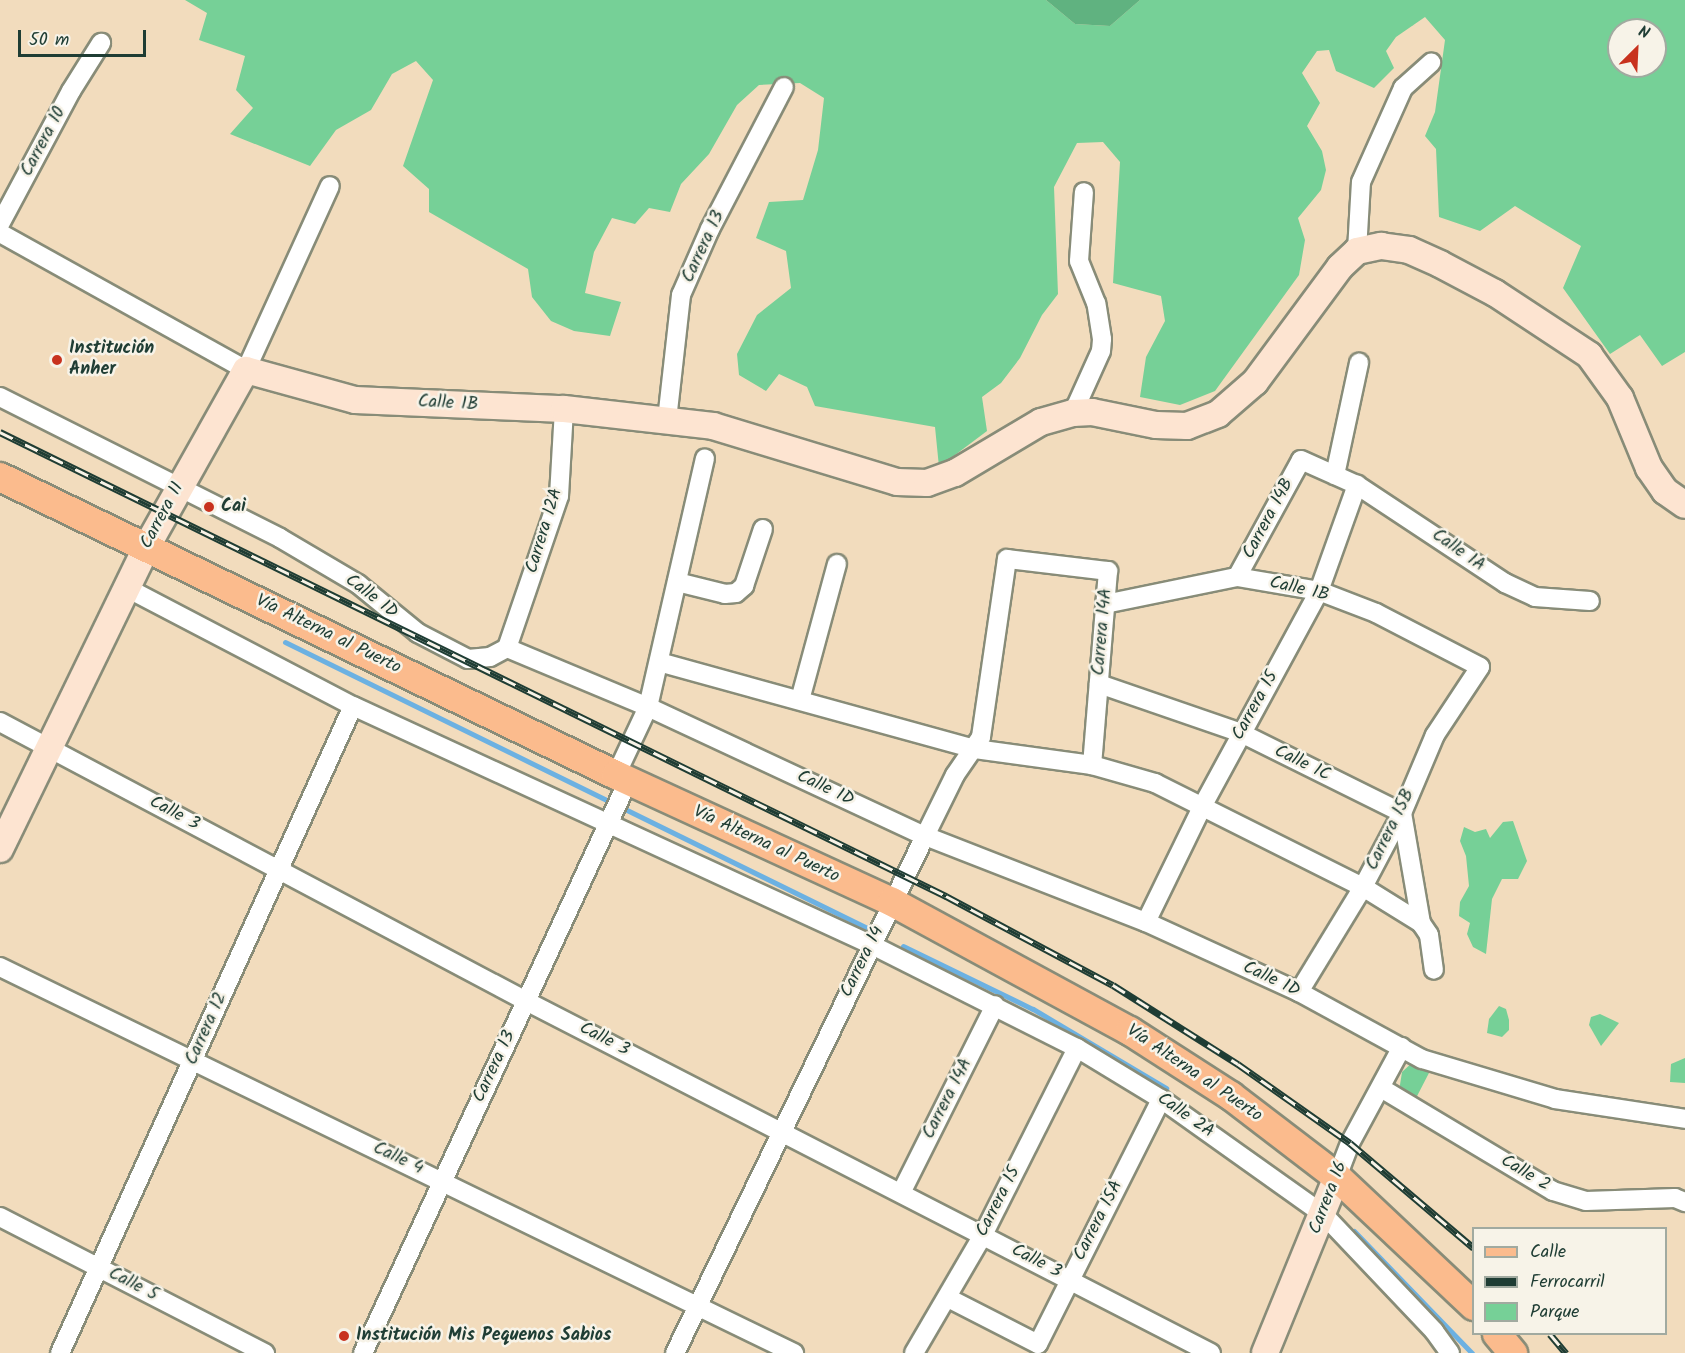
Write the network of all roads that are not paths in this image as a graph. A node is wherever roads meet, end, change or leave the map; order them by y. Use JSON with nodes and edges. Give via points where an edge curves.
{"nodes":[{"id":1,"x":101,"y":43,"type":"dead end"},
{"id":2,"x":1431,"y":63,"type":"dead end"},
{"id":3,"x":784,"y":87,"type":"dead end"},
{"id":4,"x":330,"y":186,"type":"dead end"},
{"id":5,"x":1084,"y":192,"type":"dead end"},
{"id":6,"x":0,"y":224,"type":"edge"},
{"id":7,"x":0,"y":233,"type":"edge"},
{"id":8,"x":1357,"y":251,"type":"junction"},
{"id":9,"x":1359,"y":363,"type":"dead end"},
{"id":10,"x":246,"y":370,"type":"junction"},
{"id":11,"x":0,"y":397,"type":"edge"},
{"id":12,"x":564,"y":409,"type":"junction"},
{"id":13,"x":1073,"y":413,"type":"junction"},
{"id":14,"x":667,"y":420,"type":"junction"},
{"id":15,"x":705,"y":458,"type":"dead end"},
{"id":16,"x":1301,"y":460,"type":"joint"},
{"id":17,"x":1335,"y":475,"type":"junction"},
{"id":18,"x":0,"y":477,"type":"edge"},
{"id":19,"x":1357,"y":485,"type":"junction"},
{"id":20,"x":179,"y":487,"type":"junction"},
{"id":21,"x":1685,"y":505,"type":"edge"},
{"id":22,"x":763,"y":529,"type":"dead end"},
{"id":23,"x":146,"y":548,"type":"junction"},
{"id":24,"x":1007,"y":560,"type":"joint"},
{"id":25,"x":837,"y":564,"type":"dead end"},
{"id":26,"x":1237,"y":577,"type":"junction"},
{"id":27,"x":677,"y":582,"type":"junction"},
{"id":28,"x":127,"y":588,"type":"junction"},
{"id":29,"x":1319,"y":591,"type":"junction"},
{"id":30,"x":1590,"y":601,"type":"dead end"},
{"id":31,"x":1105,"y":604,"type":"junction"},
{"id":32,"x":507,"y":648,"type":"junction"},
{"id":33,"x":659,"y":662,"type":"junction"},
{"id":34,"x":1480,"y":667,"type":"joint"},
{"id":35,"x":1099,"y":684,"type":"junction"},
{"id":36,"x":800,"y":700,"type":"junction"},
{"id":37,"x":353,"y":705,"type":"junction"},
{"id":38,"x":648,"y":707,"type":"junction"},
{"id":39,"x":0,"y":722,"type":"edge"},
{"id":40,"x":1241,"y":733,"type":"junction"},
{"id":41,"x":52,"y":749,"type":"junction"},
{"id":42,"x":975,"y":749,"type":"junction"},
{"id":43,"x":1092,"y":765,"type":"junction"},
{"id":44,"x":616,"y":799,"type":"junction"},
{"id":45,"x":1203,"y":805,"type":"junction"},
{"id":46,"x":1402,"y":813,"type":"junction"},
{"id":47,"x":925,"y":836,"type":"junction"},
{"id":48,"x":0,"y":849,"type":"edge"},
{"id":49,"x":279,"y":870,"type":"junction"},
{"id":50,"x":1363,"y":887,"type":"junction"},
{"id":51,"x":1146,"y":922,"type":"junction"},
{"id":52,"x":1421,"y":923,"type":"junction"},
{"id":53,"x":880,"y":928,"type":"junction"},
{"id":54,"x":0,"y":967,"type":"edge"},
{"id":55,"x":1434,"y":970,"type":"dead end"},
{"id":56,"x":1299,"y":992,"type":"junction"},
{"id":57,"x":526,"y":1001,"type":"junction"},
{"id":58,"x":995,"y":1005,"type":"junction"},
{"id":59,"x":1402,"y":1047,"type":"junction"},
{"id":60,"x":1077,"y":1048,"type":"junction"},
{"id":61,"x":193,"y":1061,"type":"junction"},
{"id":62,"x":1381,"y":1088,"type":"junction"},
{"id":63,"x":1161,"y":1099,"type":"junction"},
{"id":64,"x":1685,"y":1119,"type":"edge"},
{"id":65,"x":783,"y":1131,"type":"junction"},
{"id":66,"x":443,"y":1180,"type":"junction"},
{"id":67,"x":901,"y":1193,"type":"junction"},
{"id":68,"x":1330,"y":1199,"type":"junction"},
{"id":69,"x":1685,"y":1202,"type":"edge"},
{"id":70,"x":0,"y":1217,"type":"edge"},
{"id":71,"x":983,"y":1235,"type":"junction"},
{"id":72,"x":99,"y":1268,"type":"junction"},
{"id":73,"x":1070,"y":1280,"type":"junction"},
{"id":74,"x":948,"y":1298,"type":"junction"},
{"id":75,"x":698,"y":1305,"type":"junction"},
{"id":76,"x":1472,"y":1305,"type":"edge"},
{"id":77,"x":1498,"y":1335,"type":"edge"},
{"id":78,"x":60,"y":1353,"type":"edge"},
{"id":79,"x":265,"y":1353,"type":"edge"},
{"id":80,"x":363,"y":1353,"type":"edge"},
{"id":81,"x":675,"y":1353,"type":"edge"},
{"id":82,"x":794,"y":1353,"type":"edge"},
{"id":83,"x":914,"y":1353,"type":"edge"},
{"id":84,"x":1211,"y":1353,"type":"edge"},
{"id":85,"x":1265,"y":1353,"type":"edge"},
{"id":86,"x":1450,"y":1353,"type":"edge"},
{"id":87,"x":1513,"y":1353,"type":"edge"}],
"edges":[{"from":1,"to":6,"type":"street","name":"Carrera 10","via":[[71,90]]},
{"from":2,"to":8,"type":"street","via":[[1403,88],[1361,182]]},
{"from":3,"to":14,"type":"street","name":"Carrera 13","via":[[710,229],[681,295]]},
{"from":4,"to":10,"type":"street","name":"Carrera 11"},
{"from":5,"to":13,"type":"street","via":[[1079,261],[1096,303],[1102,339],[1092,375]]},
{"from":7,"to":10,"type":"street","name":"Calle 1B"},
{"from":8,"to":13,"type":"street","via":[[1340,267],[1255,382],[1218,414],[1187,426],[1156,425],[1092,412]]},
{"from":8,"to":21,"type":"street","via":[[1382,246],[1419,254],[1495,293],[1589,355],[1620,398],[1649,468],[1665,491]]},
{"from":9,"to":17,"type":"street"},
{"from":10,"to":12,"type":"street","name":"Calle 1B","via":[[356,400]]},
{"from":10,"to":20,"type":"street","name":"Carrera 11"},
{"from":11,"to":20,"type":"street","name":"Calle 1D"},
{"from":12,"to":14,"type":"street","name":"Calle 1B"},
{"from":12,"to":32,"type":"street","name":"Carrera 12A","via":[[559,496]]},
{"from":13,"to":14,"type":"street","name":"Calle 1B","via":[[1041,422],[955,473],[927,483],[897,482],[713,426]]},
{"from":15,"to":27,"type":"street","name":"Carrera 13"},
{"from":16,"to":17,"type":"street","name":"Calle 1A"},
{"from":16,"to":26,"type":"street","name":"Carrera 14B"},
{"from":17,"to":19,"type":"street","name":"Calle 1A"},
{"from":18,"to":23,"type":"main road","name":"Vía Alterna al Puerto"},
{"from":19,"to":29,"type":"street","name":"Carrera 15"},
{"from":19,"to":30,"type":"street","name":"Calle 1A","via":[[1505,584],[1535,597]]},
{"from":20,"to":23,"type":"street","name":"Carrera 11"},
{"from":20,"to":32,"type":"street","name":"Calle 1D","via":[[280,538],[358,584],[440,646],[468,659],[490,657]]},
{"from":22,"to":27,"type":"street","via":[[744,586],[736,593]]},
{"from":23,"to":28,"type":"street","name":"Carrera 11"},
{"from":23,"to":44,"type":"main road","name":"Vía Alterna al Puerto"},
{"from":24,"to":31,"type":"street","name":"Carrera 14A","via":[[1108,571]]},
{"from":24,"to":42,"type":"street","name":"Carrera 14","via":[[981,737]]},
{"from":25,"to":36,"type":"street"},
{"from":26,"to":29,"type":"street","name":"Calle 1B"},
{"from":26,"to":31,"type":"street","name":"Calle 1B"},
{"from":27,"to":33,"type":"street","name":"Carrera 13"},
{"from":28,"to":37,"type":"street","name":"Calle 2A"},
{"from":28,"to":41,"type":"street","name":"Carrera 11"},
{"from":29,"to":34,"type":"street","name":"Calle 1B","via":[[1376,613]]},
{"from":29,"to":40,"type":"street","name":"Carrera 15"},
{"from":31,"to":35,"type":"street","name":"Carrera 14A"},
{"from":32,"to":38,"type":"street","name":"Calle 1D"},
{"from":33,"to":36,"type":"street"},
{"from":33,"to":38,"type":"street","name":"Carrera 13"},
{"from":34,"to":46,"type":"street","name":"Carrera 15B","via":[[1435,735]]},
{"from":35,"to":40,"type":"street","name":"Calle 1C"},
{"from":35,"to":43,"type":"street","name":"Carrera 14A"},
{"from":36,"to":42,"type":"street"},
{"from":37,"to":44,"type":"street","name":"Calle 2A"},
{"from":37,"to":49,"type":"street","name":"Carrera 12"},
{"from":38,"to":44,"type":"street","name":"Carrera 13"},
{"from":38,"to":47,"type":"street","name":"Calle 1D"},
{"from":39,"to":41,"type":"street","name":"Calle 3"},
{"from":40,"to":45,"type":"street","name":"Carrera 15"},
{"from":40,"to":46,"type":"street","name":"Calle 1C"},
{"from":41,"to":48,"type":"street","name":"Carrera 11"},
{"from":41,"to":49,"type":"street","name":"Calle 3"},
{"from":42,"to":43,"type":"street"},
{"from":42,"to":47,"type":"street","name":"Carrera 14","via":[[955,775]]},
{"from":43,"to":45,"type":"street","via":[[1155,783]]},
{"from":44,"to":53,"type":"main road","name":"Vía Alterna al Puerto"},
{"from":44,"to":53,"type":"street","name":"Calle 2A","via":[[642,837]]},
{"from":44,"to":57,"type":"street","name":"Carrera 13"},
{"from":45,"to":50,"type":"street"},
{"from":45,"to":51,"type":"street","name":"Carrera 15"},
{"from":46,"to":50,"type":"street","name":"Carrera 15B"},
{"from":46,"to":52,"type":"street"},
{"from":47,"to":51,"type":"street","name":"Calle 1D"},
{"from":47,"to":53,"type":"street","name":"Carrera 14"},
{"from":49,"to":57,"type":"street","name":"Calle 3"},
{"from":49,"to":61,"type":"street","name":"Carrera 12"},
{"from":50,"to":52,"type":"street"},
{"from":50,"to":56,"type":"street","name":"Carrera 15B"},
{"from":51,"to":56,"type":"street","name":"Calle 1D"},
{"from":52,"to":55,"type":"street","via":[[1429,935]]},
{"from":53,"to":58,"type":"street","name":"Calle 2A"},
{"from":53,"to":65,"type":"street","name":"Carrera 14"},
{"from":53,"to":68,"type":"main road","name":"Vía Alterna al Puerto","via":[[1130,1031],[1231,1096]]},
{"from":54,"to":61,"type":"street","name":"Calle 4"},
{"from":56,"to":59,"type":"street","name":"Calle 1D"},
{"from":57,"to":65,"type":"street","name":"Calle 3"},
{"from":57,"to":66,"type":"street","name":"Carrera 13"},
{"from":58,"to":60,"type":"street","name":"Calle 2A"},
{"from":58,"to":67,"type":"street","name":"Carrera 14A"},
{"from":59,"to":62,"type":"street","name":"Carrera 16"},
{"from":59,"to":64,"type":"street","name":"Calle 1D","via":[[1422,1059],[1556,1099]]},
{"from":60,"to":63,"type":"street","name":"Calle 2A"},
{"from":60,"to":71,"type":"street","name":"Carrera 15"},
{"from":61,"to":66,"type":"street","name":"Calle 4"},
{"from":61,"to":72,"type":"street","name":"Carrera 12"},
{"from":62,"to":68,"type":"street","name":"Carrera 16","via":[[1350,1143]]},
{"from":62,"to":69,"type":"street","name":"Calle 2","via":[[1553,1191],[1586,1201],[1676,1198]]},
{"from":63,"to":68,"type":"street","name":"Calle 2A"},
{"from":63,"to":73,"type":"street","name":"Carrera 15A"},
{"from":65,"to":67,"type":"street","name":"Calle 3"},
{"from":65,"to":75,"type":"street","name":"Carrera 14"},
{"from":66,"to":75,"type":"street","name":"Calle 4"},
{"from":66,"to":80,"type":"street","name":"Carrera 13"},
{"from":67,"to":71,"type":"street","name":"Calle 3"},
{"from":68,"to":76,"type":"main road","name":"Vía Alterna al Puerto"},
{"from":68,"to":85,"type":"street","name":"Carrera 16"},
{"from":68,"to":86,"type":"street","name":"Calle 2A"},
{"from":70,"to":72,"type":"street","name":"Calle 5"},
{"from":71,"to":73,"type":"street","name":"Calle 3"},
{"from":71,"to":74,"type":"street","name":"Carrera 15"},
{"from":72,"to":78,"type":"street","name":"Carrera 12"},
{"from":72,"to":79,"type":"street","name":"Calle 5"},
{"from":73,"to":74,"type":"street","name":"Carrera 15A","via":[[1038,1344]]},
{"from":73,"to":84,"type":"street","name":"Calle 3"},
{"from":74,"to":83,"type":"street","name":"Carrera 15"},
{"from":75,"to":81,"type":"street","name":"Carrera 14"},
{"from":75,"to":82,"type":"street","name":"Calle 4"},
{"from":77,"to":87,"type":"main road"}]}
